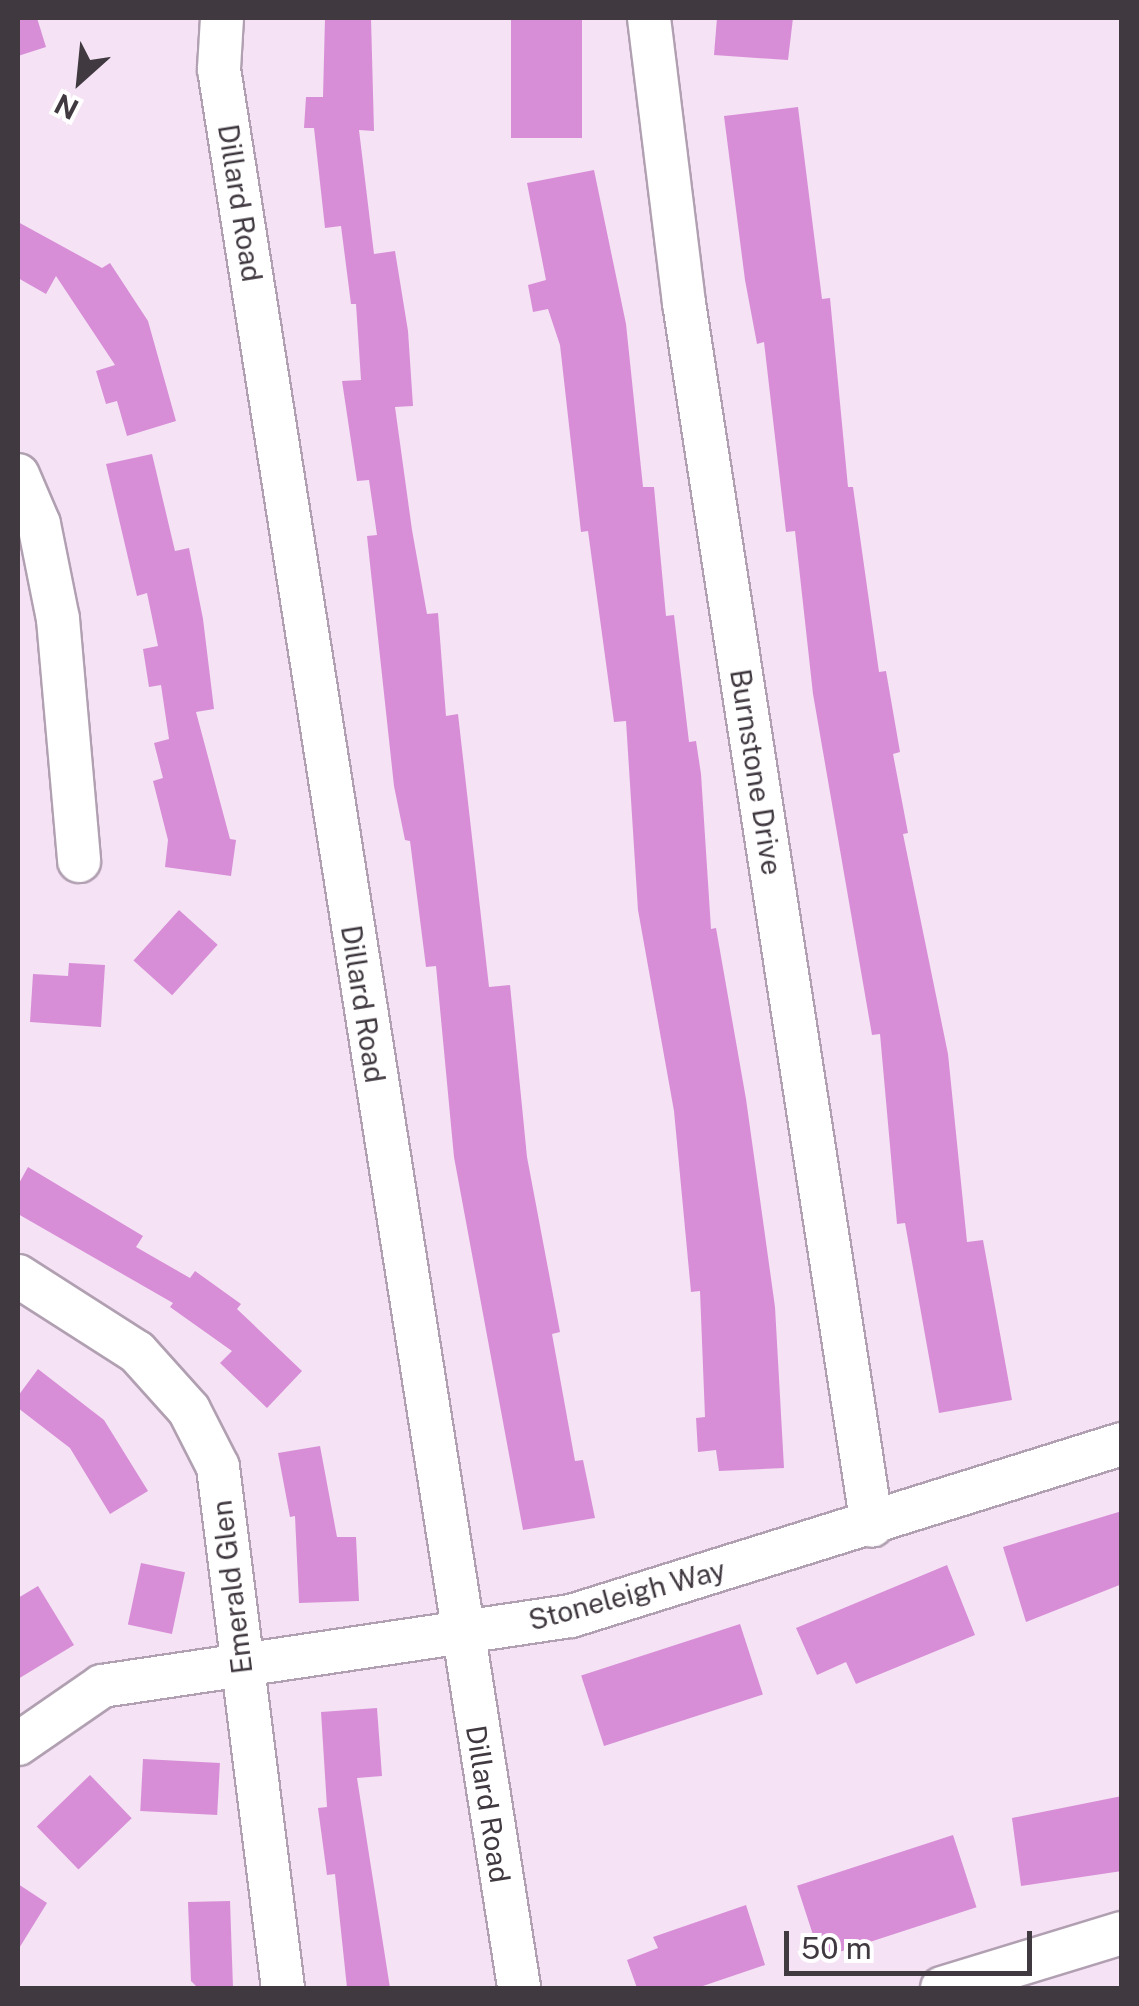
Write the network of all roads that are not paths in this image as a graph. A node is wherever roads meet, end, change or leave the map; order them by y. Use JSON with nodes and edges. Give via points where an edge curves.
{"nodes":[{"id":1,"x":222,"y":18,"type":"edge"},
{"id":2,"x":649,"y":18,"type":"edge"},
{"id":3,"x":18,"y":475,"type":"edge"},
{"id":4,"x":79,"y":861,"type":"dead end"},
{"id":5,"x":18,"y":1276,"type":"edge"},
{"id":6,"x":1122,"y":1444,"type":"edge"},
{"id":7,"x":872,"y":1526,"type":"junction"},
{"id":8,"x":460,"y":1634,"type":"junction"},
{"id":9,"x":242,"y":1670,"type":"junction"},
{"id":10,"x":18,"y":1744,"type":"edge"},
{"id":11,"x":1122,"y":1932,"type":"edge"},
{"id":12,"x":282,"y":1988,"type":"edge"},
{"id":13,"x":519,"y":1988,"type":"edge"},
{"id":14,"x":942,"y":1988,"type":"edge"}],
"edges":[{"from":1,"to":8,"type":"street","name":"Dillard Road","via":[[219,69]]},
{"from":2,"to":7,"type":"street","name":"Burnstone Drive","via":[[684,302]]},
{"from":3,"to":4,"type":"street","via":[[39,524],[58,619]]},
{"from":5,"to":9,"type":"street","name":"Emerald Glen","via":[[137,1352],[189,1410],[218,1467]]},
{"from":6,"to":7,"type":"street","name":"Stoneleigh Way"},
{"from":7,"to":8,"type":"street","name":"Stoneleigh Way","via":[[572,1616]]},
{"from":8,"to":9,"type":"street","name":"Stoneleigh Way"},
{"from":8,"to":13,"type":"street","name":"Dillard Road"},
{"from":9,"to":10,"type":"street","name":"Stoneleigh Way","via":[[102,1686]]},
{"from":9,"to":12,"type":"street","name":"Emerald Glen"},
{"from":11,"to":14,"type":"street"}]}
